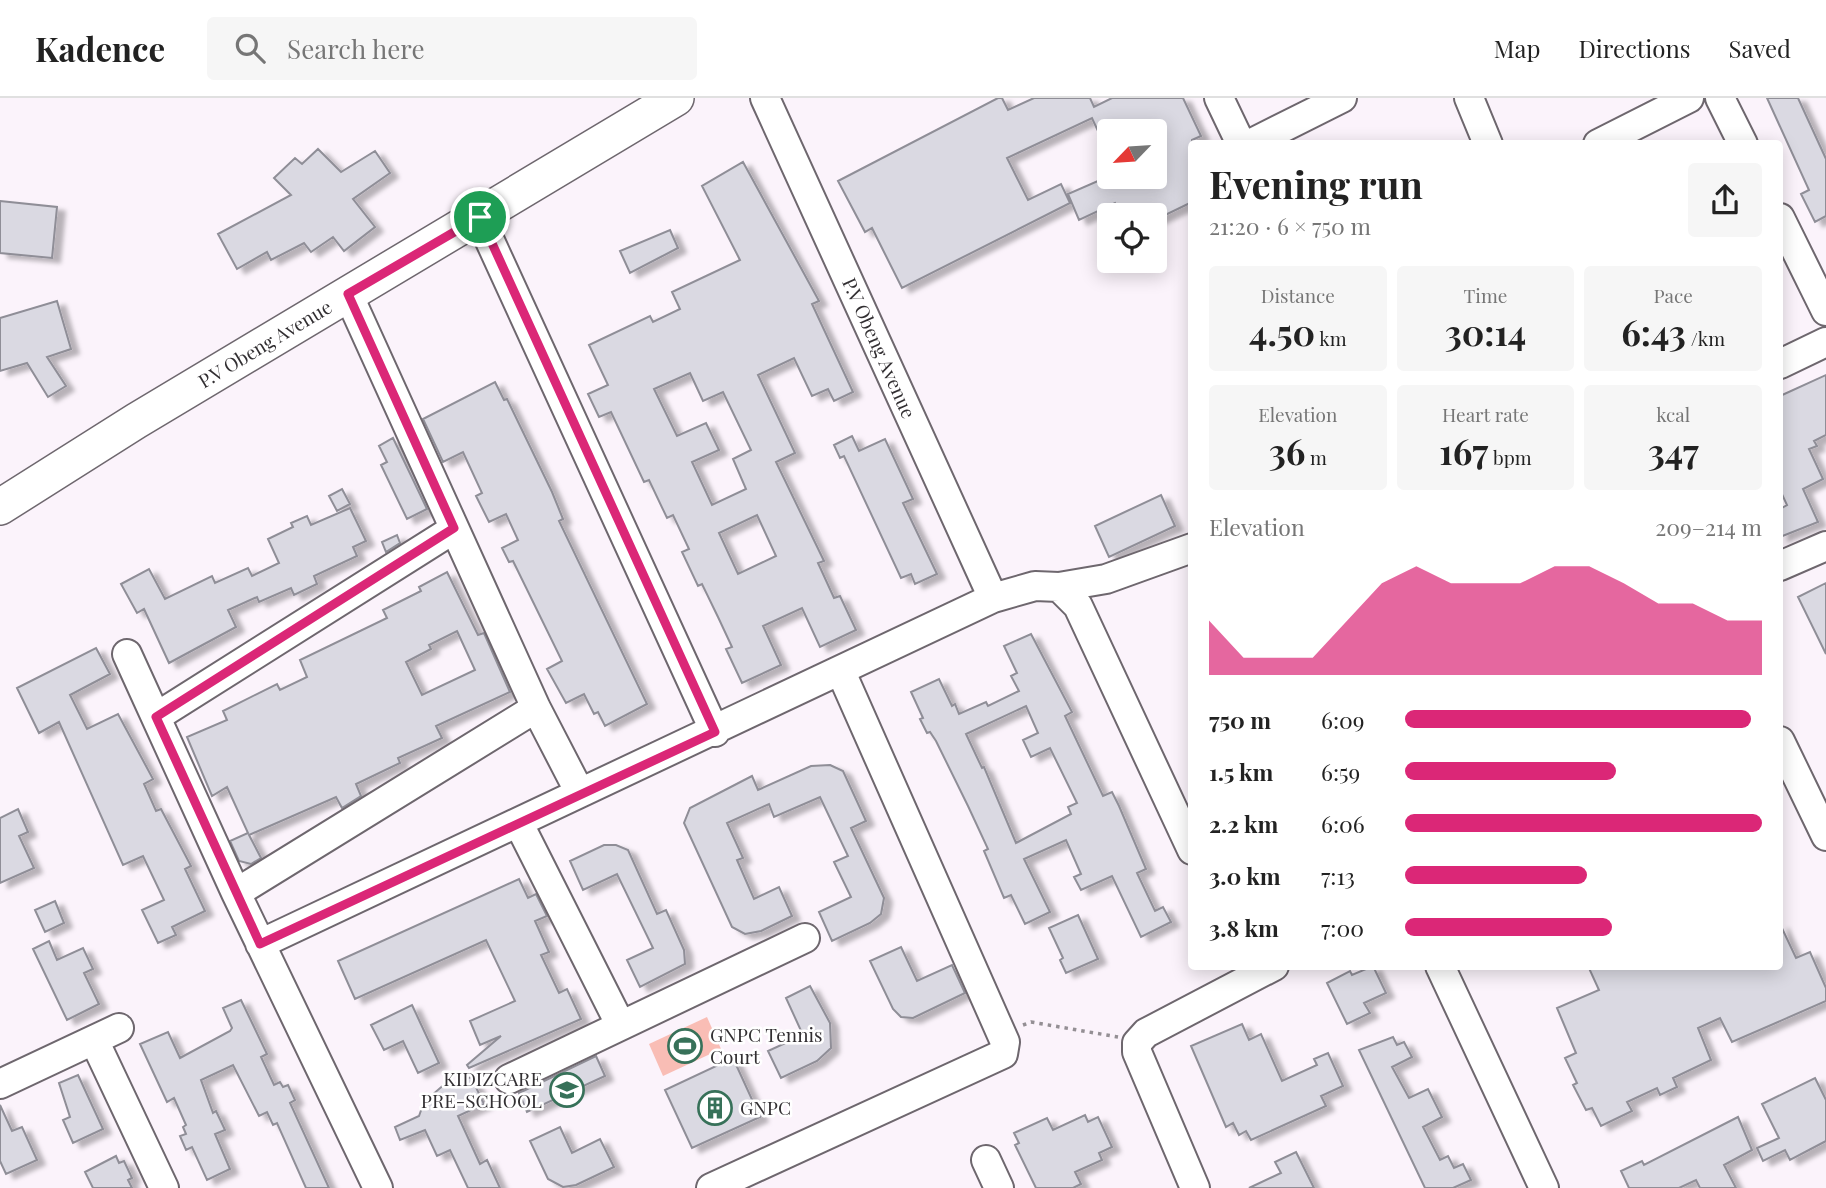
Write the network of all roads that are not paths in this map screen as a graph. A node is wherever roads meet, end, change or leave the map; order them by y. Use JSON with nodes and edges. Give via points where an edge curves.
{"nodes":[{"id":1,"x":676,"y":98,"type":"edge"},
{"id":2,"x":765,"y":98,"type":"edge"},
{"id":3,"x":1219,"y":98,"type":"edge"},
{"id":4,"x":1342,"y":98,"type":"edge"},
{"id":5,"x":1469,"y":98,"type":"edge"},
{"id":6,"x":1720,"y":98,"type":"edge"},
{"id":7,"x":1671,"y":102,"type":"edge"},
{"id":8,"x":1239,"y":140,"type":"edge"},
{"id":9,"x":1258,"y":140,"type":"edge"},
{"id":10,"x":1486,"y":140,"type":"edge"},
{"id":11,"x":1605,"y":140,"type":"edge"},
{"id":12,"x":1741,"y":140,"type":"edge"},
{"id":13,"x":480,"y":217,"type":"junction"},
{"id":14,"x":1783,"y":224,"type":"edge"},
{"id":15,"x":348,"y":294,"type":"junction"},
{"id":16,"x":1826,"y":311,"type":"edge"},
{"id":17,"x":1826,"y":342,"type":"edge"},
{"id":18,"x":1783,"y":363,"type":"edge"},
{"id":19,"x":0,"y":507,"type":"edge"},
{"id":20,"x":454,"y":528,"type":"junction"},
{"id":21,"x":1826,"y":545,"type":"edge"},
{"id":22,"x":1188,"y":549,"type":"edge"},
{"id":23,"x":1783,"y":565,"type":"edge"},
{"id":24,"x":1059,"y":587,"type":"junction"},
{"id":25,"x":993,"y":598,"type":"junction"},
{"id":26,"x":127,"y":654,"type":"dead end"},
{"id":27,"x":841,"y":672,"type":"junction"},
{"id":28,"x":536,"y":708,"type":"junction"},
{"id":29,"x":156,"y":717,"type":"junction"},
{"id":30,"x":715,"y":732,"type":"junction"},
{"id":31,"x":1783,"y":747,"type":"edge"},
{"id":32,"x":580,"y":793,"type":"junction"},
{"id":33,"x":519,"y":824,"type":"junction"},
{"id":34,"x":1826,"y":836,"type":"edge"},
{"id":35,"x":1188,"y":842,"type":"edge"},
{"id":36,"x":236,"y":893,"type":"junction"},
{"id":37,"x":805,"y":939,"type":"dead end"},
{"id":38,"x":260,"y":944,"type":"junction"},
{"id":39,"x":1257,"y":970,"type":"edge"},
{"id":40,"x":1442,"y":970,"type":"edge"},
{"id":41,"x":620,"y":1024,"type":"junction"},
{"id":42,"x":120,"y":1028,"type":"dead end"},
{"id":43,"x":94,"y":1040,"type":"junction"},
{"id":44,"x":509,"y":1079,"type":"dead end"},
{"id":45,"x":0,"y":1084,"type":"edge"},
{"id":46,"x":986,"y":1160,"type":"dead end"},
{"id":47,"x":718,"y":1187,"type":"edge"},
{"id":48,"x":164,"y":1188,"type":"edge"},
{"id":49,"x":378,"y":1188,"type":"edge"},
{"id":50,"x":999,"y":1188,"type":"edge"},
{"id":51,"x":1195,"y":1188,"type":"edge"},
{"id":52,"x":1544,"y":1188,"type":"edge"}],
"edges":[{"from":1,"to":13,"type":"main road","name":"P.V Obeng Avenue"},
{"from":2,"to":25,"type":"street","name":"P.V Obeng Avenue"},
{"from":3,"to":8,"type":"street"},
{"from":4,"to":9,"type":"street"},
{"from":5,"to":10,"type":"street"},
{"from":6,"to":12,"type":"street"},
{"from":7,"to":11,"type":"street"},
{"from":13,"to":15,"type":"main road","name":"P.V Obeng Avenue"},
{"from":13,"to":30,"type":"street"},
{"from":14,"to":16,"type":"street"},
{"from":15,"to":19,"type":"main road","name":"P.V Obeng Avenue"},
{"from":15,"to":20,"type":"street"},
{"from":17,"to":18,"type":"street"},
{"from":20,"to":28,"type":"street"},
{"from":20,"to":29,"type":"street"},
{"from":21,"to":23,"type":"street"},
{"from":22,"to":24,"type":"street","via":[[1106,579]]},
{"from":24,"to":25,"type":"street","via":[[1035,586]]},
{"from":24,"to":35,"type":"street","via":[[1077,606]]},
{"from":25,"to":27,"type":"street"},
{"from":26,"to":29,"type":"street"},
{"from":27,"to":30,"type":"street"},
{"from":27,"to":47,"type":"street","via":[[1005,1042],[1003,1054]]},
{"from":28,"to":32,"type":"street"},
{"from":28,"to":36,"type":"street"},
{"from":29,"to":36,"type":"street"},
{"from":30,"to":32,"type":"street"},
{"from":31,"to":34,"type":"street"},
{"from":32,"to":33,"type":"street"},
{"from":33,"to":38,"type":"street"},
{"from":33,"to":41,"type":"street"},
{"from":36,"to":38,"type":"street"},
{"from":37,"to":41,"type":"street"},
{"from":38,"to":49,"type":"street"},
{"from":39,"to":51,"type":"street","via":[[1146,1033],[1137,1043]]},
{"from":40,"to":52,"type":"street"},
{"from":41,"to":44,"type":"street"},
{"from":42,"to":43,"type":"street"},
{"from":43,"to":45,"type":"street"},
{"from":43,"to":48,"type":"street"},
{"from":46,"to":50,"type":"street"}]}
